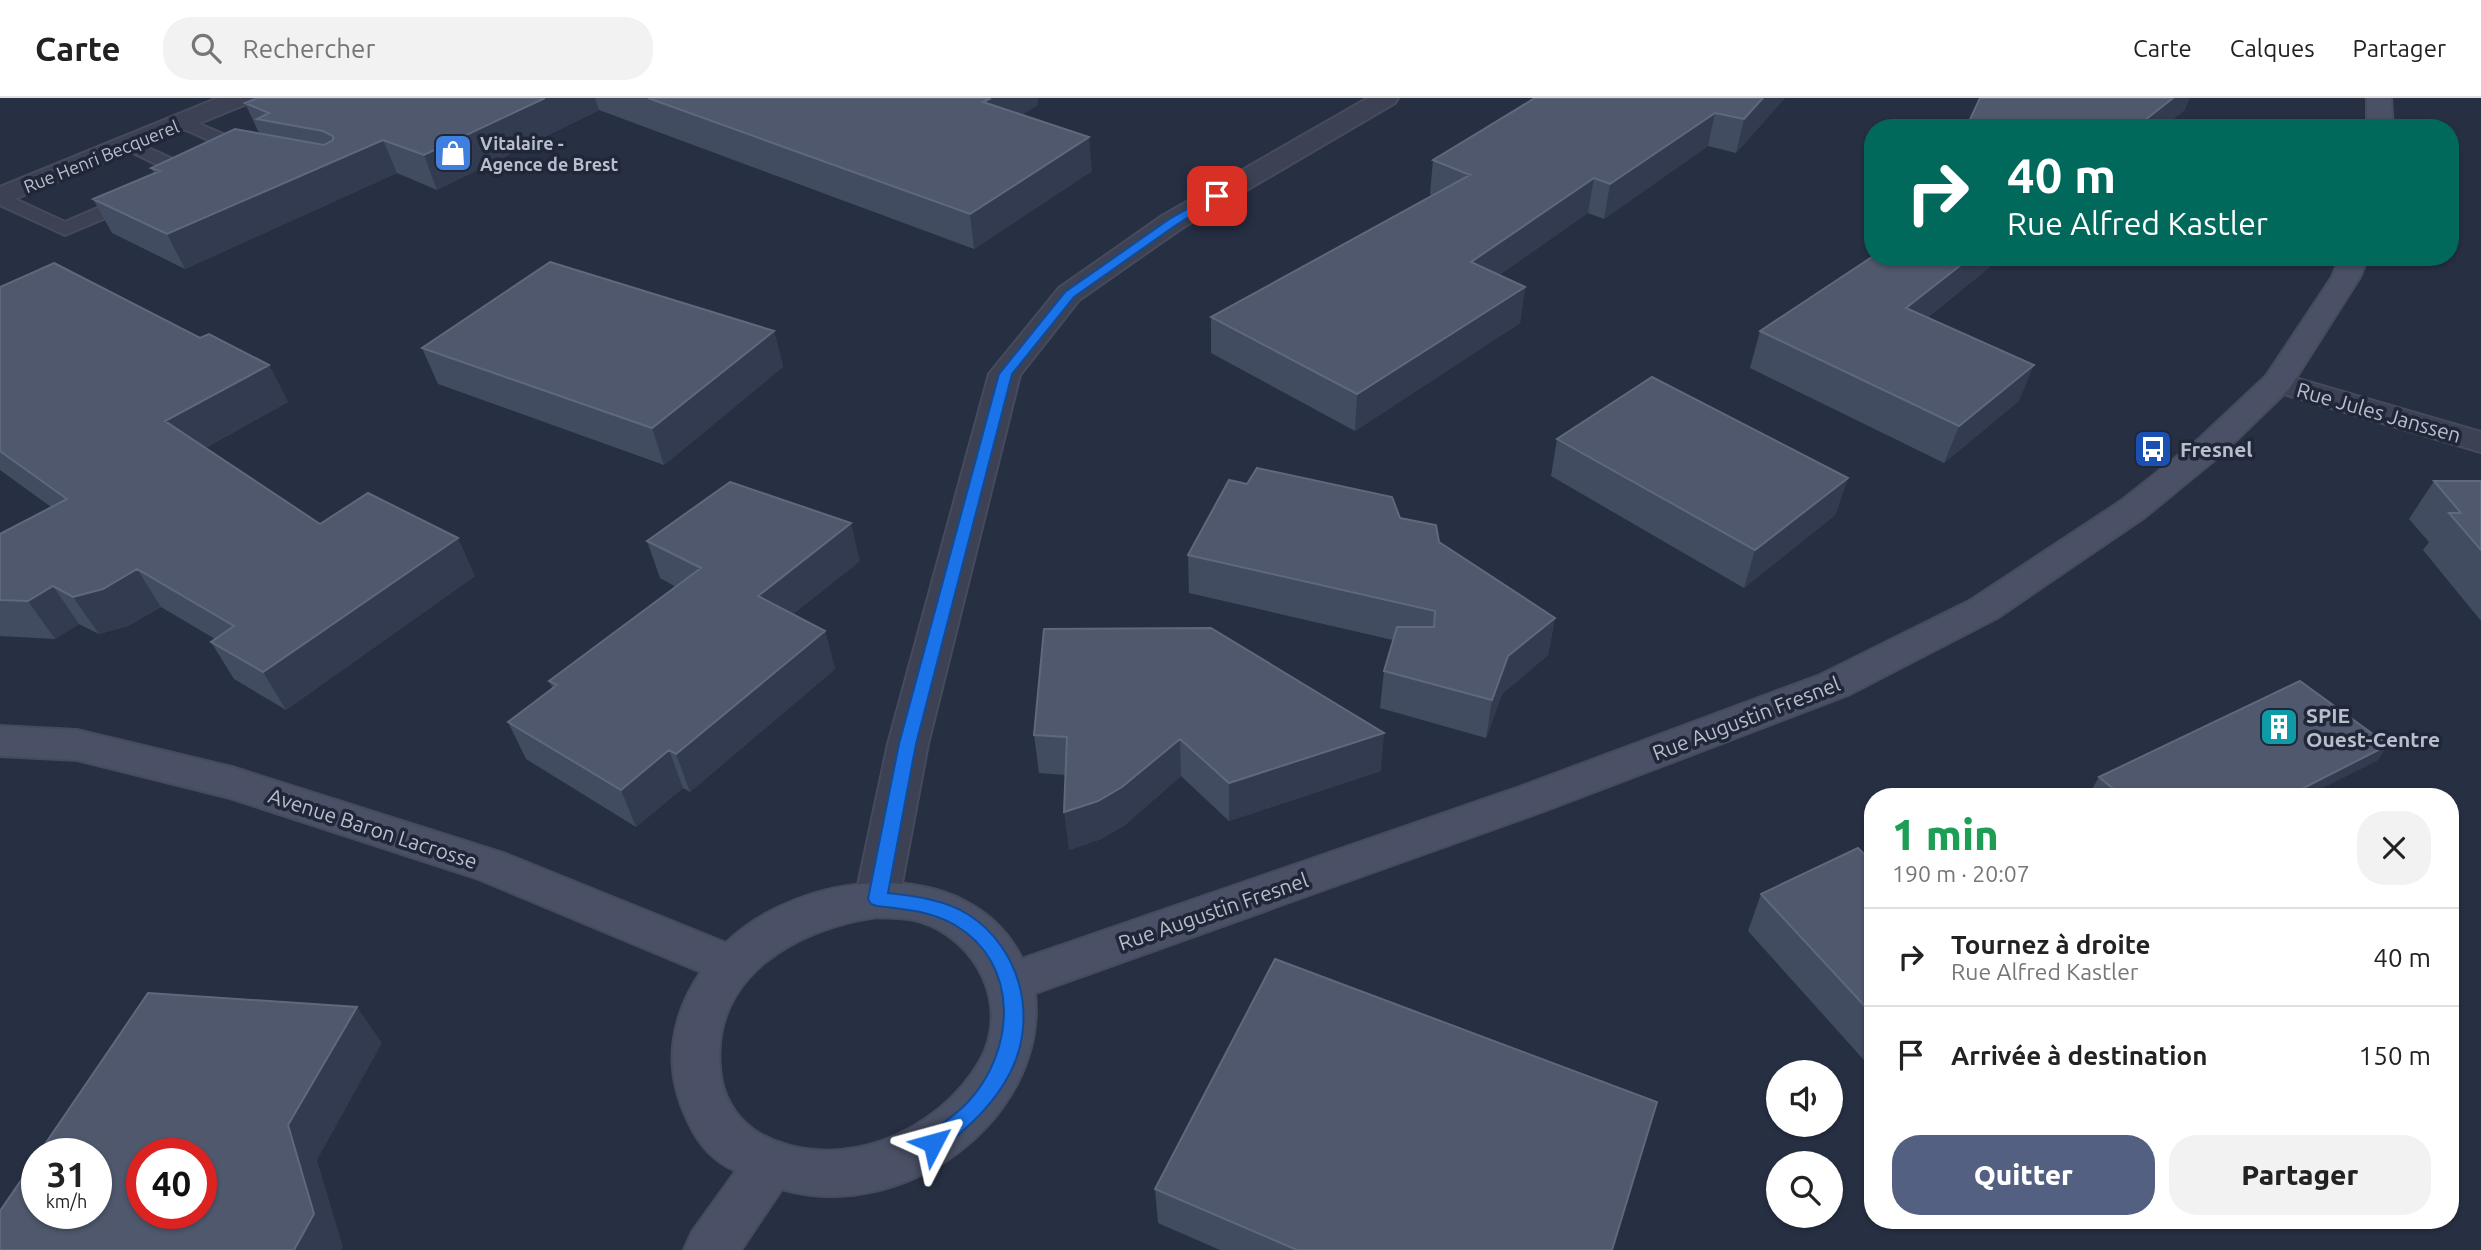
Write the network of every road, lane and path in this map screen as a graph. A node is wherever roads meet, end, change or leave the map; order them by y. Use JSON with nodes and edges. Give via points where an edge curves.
{"nodes":[{"id":1,"x":240,"y":98,"type":"edge"},
{"id":2,"x":1387,"y":98,"type":"edge"},
{"id":3,"x":2379,"y":98,"type":"edge"},
{"id":4,"x":2380,"y":119,"type":"edge"},
{"id":5,"x":183,"y":122,"type":"junction"},
{"id":6,"x":129,"y":144,"type":"junction"},
{"id":7,"x":263,"y":158,"type":"edge"},
{"id":8,"x":0,"y":197,"type":"edge"},
{"id":9,"x":2350,"y":266,"type":"edge"},
{"id":10,"x":2278,"y":382,"type":"junction"},
{"id":11,"x":2481,"y":442,"type":"edge"},
{"id":12,"x":0,"y":741,"type":"edge"},
{"id":13,"x":877,"y":899,"type":"junction"},
{"id":14,"x":732,"y":965,"type":"junction"},
{"id":15,"x":1011,"y":982,"type":"junction"},
{"id":16,"x":771,"y":1163,"type":"junction"},
{"id":17,"x":710,"y":1250,"type":"edge"}],
"edges":[{"from":1,"to":5,"type":"street","name":"Rue Henri Becquerel"},
{"from":2,"to":13,"type":"street","via":[[1172,222],[1069,294],[1005,374],[908,744]]},
{"from":3,"to":4,"type":"street"},
{"from":5,"to":6,"type":"street","name":"Rue Henri Becquerel"},
{"from":5,"to":7,"type":"lane"},
{"from":6,"to":8,"type":"street","name":"Rue Henri Becquerel"},
{"from":6,"to":8,"type":"lane","via":[[191,174],[65,229]]},
{"from":9,"to":10,"type":"street","name":"Rue Augustin Fresnel"},
{"from":10,"to":11,"type":"street","name":"Rue Jules Janssen"},
{"from":10,"to":15,"type":"street","name":"Rue Augustin Fresnel","via":[[2211,446],[2133,509],[1984,609],[1835,685],[1529,800]]},
{"from":12,"to":14,"type":"street","name":"Avenue Baron Lacrosse","via":[[77,746],[233,783],[491,866]]},
{"from":13,"to":14,"type":"street","via":[[838,904],[799,917],[763,938]]},
{"from":13,"to":15,"type":"street","via":[[922,904],[962,920],[993,947]]},
{"from":14,"to":16,"type":"street","via":[[708,1001],[694,1040],[694,1080],[709,1117],[737,1147]]},
{"from":15,"to":16,"type":"street","via":[[1015,1024],[1003,1067],[975,1109],[933,1143],[883,1166],[828,1175]]},
{"from":16,"to":17,"type":"street"}]}
